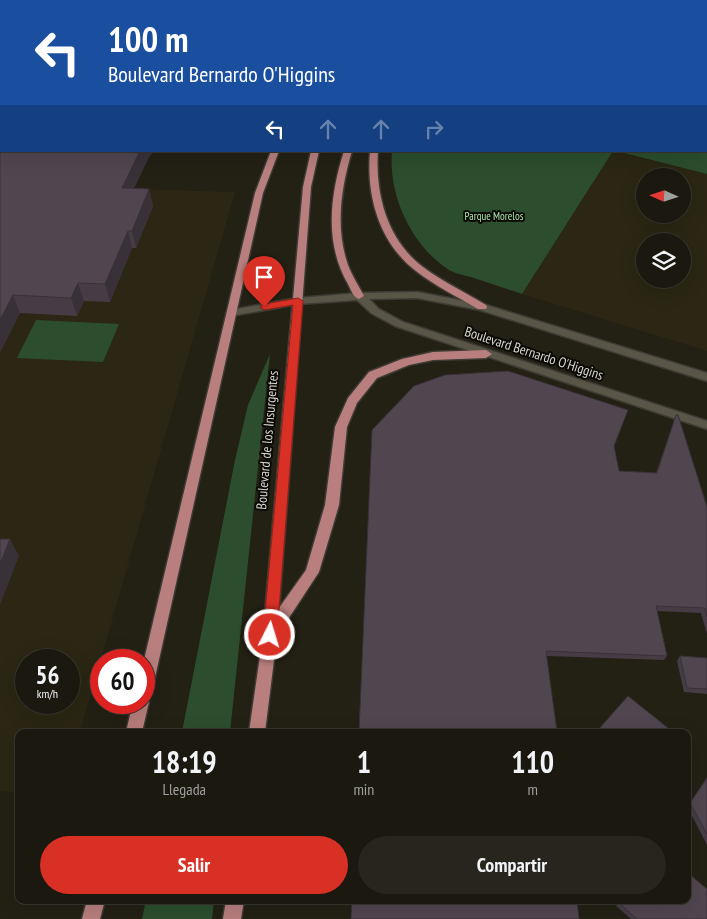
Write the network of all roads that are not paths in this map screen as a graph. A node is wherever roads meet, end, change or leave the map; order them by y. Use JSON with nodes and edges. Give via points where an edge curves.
{"nodes":[{"id":1,"x":274,"y":152,"type":"edge"},
{"id":2,"x":315,"y":152,"type":"edge"},
{"id":3,"x":348,"y":152,"type":"edge"},
{"id":4,"x":374,"y":152,"type":"edge"},
{"id":5,"x":359,"y":296,"type":"junction"},
{"id":6,"x":298,"y":301,"type":"junction"},
{"id":7,"x":482,"y":307,"type":"junction"},
{"id":8,"x":231,"y":313,"type":"junction"},
{"id":9,"x":486,"y":354,"type":"junction"},
{"id":10,"x":707,"y":377,"type":"edge"},
{"id":11,"x":707,"y":425,"type":"edge"},
{"id":12,"x":270,"y":635,"type":"junction"},
{"id":13,"x":154,"y":649,"type":"edge"},
{"id":14,"x":138,"y":714,"type":"edge"},
{"id":15,"x":135,"y":729,"type":"edge"},
{"id":16,"x":257,"y":729,"type":"edge"},
{"id":17,"x":95,"y":904,"type":"edge"},
{"id":18,"x":234,"y":904,"type":"edge"},
{"id":19,"x":91,"y":919,"type":"edge"},
{"id":20,"x":232,"y":919,"type":"edge"}],
"edges":[{"from":1,"to":8,"type":"main road","via":[[258,193]]},
{"from":2,"to":6,"type":"main road","name":"Boulevard de los Insurgentes","via":[[308,187]]},
{"from":3,"to":5,"type":"main road","via":[[338,198],[336,227],[343,265]]},
{"from":4,"to":7,"type":"main road","via":[[371,168],[377,205],[393,242],[417,268]]},
{"from":5,"to":6,"type":"main road","name":"Boulevard Bernardo O'Higgins"},
{"from":5,"to":7,"type":"main road","name":"Boulevard Bernardo O'Higgins","via":[[417,295]]},
{"from":5,"to":9,"type":"main road","name":"Boulevard Bernardo O'Higgins","via":[[375,311],[399,324]]},
{"from":6,"to":8,"type":"main road","name":"Boulevard Bernardo O'Higgins"},
{"from":6,"to":12,"type":"main road","name":"Boulevard de los Insurgentes"},
{"from":7,"to":10,"type":"main road","name":"Boulevard Bernardo O'Higgins"},
{"from":8,"to":13,"type":"main road"},
{"from":9,"to":11,"type":"main road","name":"Boulevard Bernardo O'Higgins"},
{"from":9,"to":12,"type":"main road","via":[[433,356],[406,362],[374,375],[352,401],[341,427],[332,505],[312,572]]},
{"from":12,"to":16,"type":"main road","name":"Boulevard de los Insurgentes"},
{"from":14,"to":15,"type":"main road"},
{"from":17,"to":19,"type":"main road"},
{"from":18,"to":20,"type":"main road"}]}
